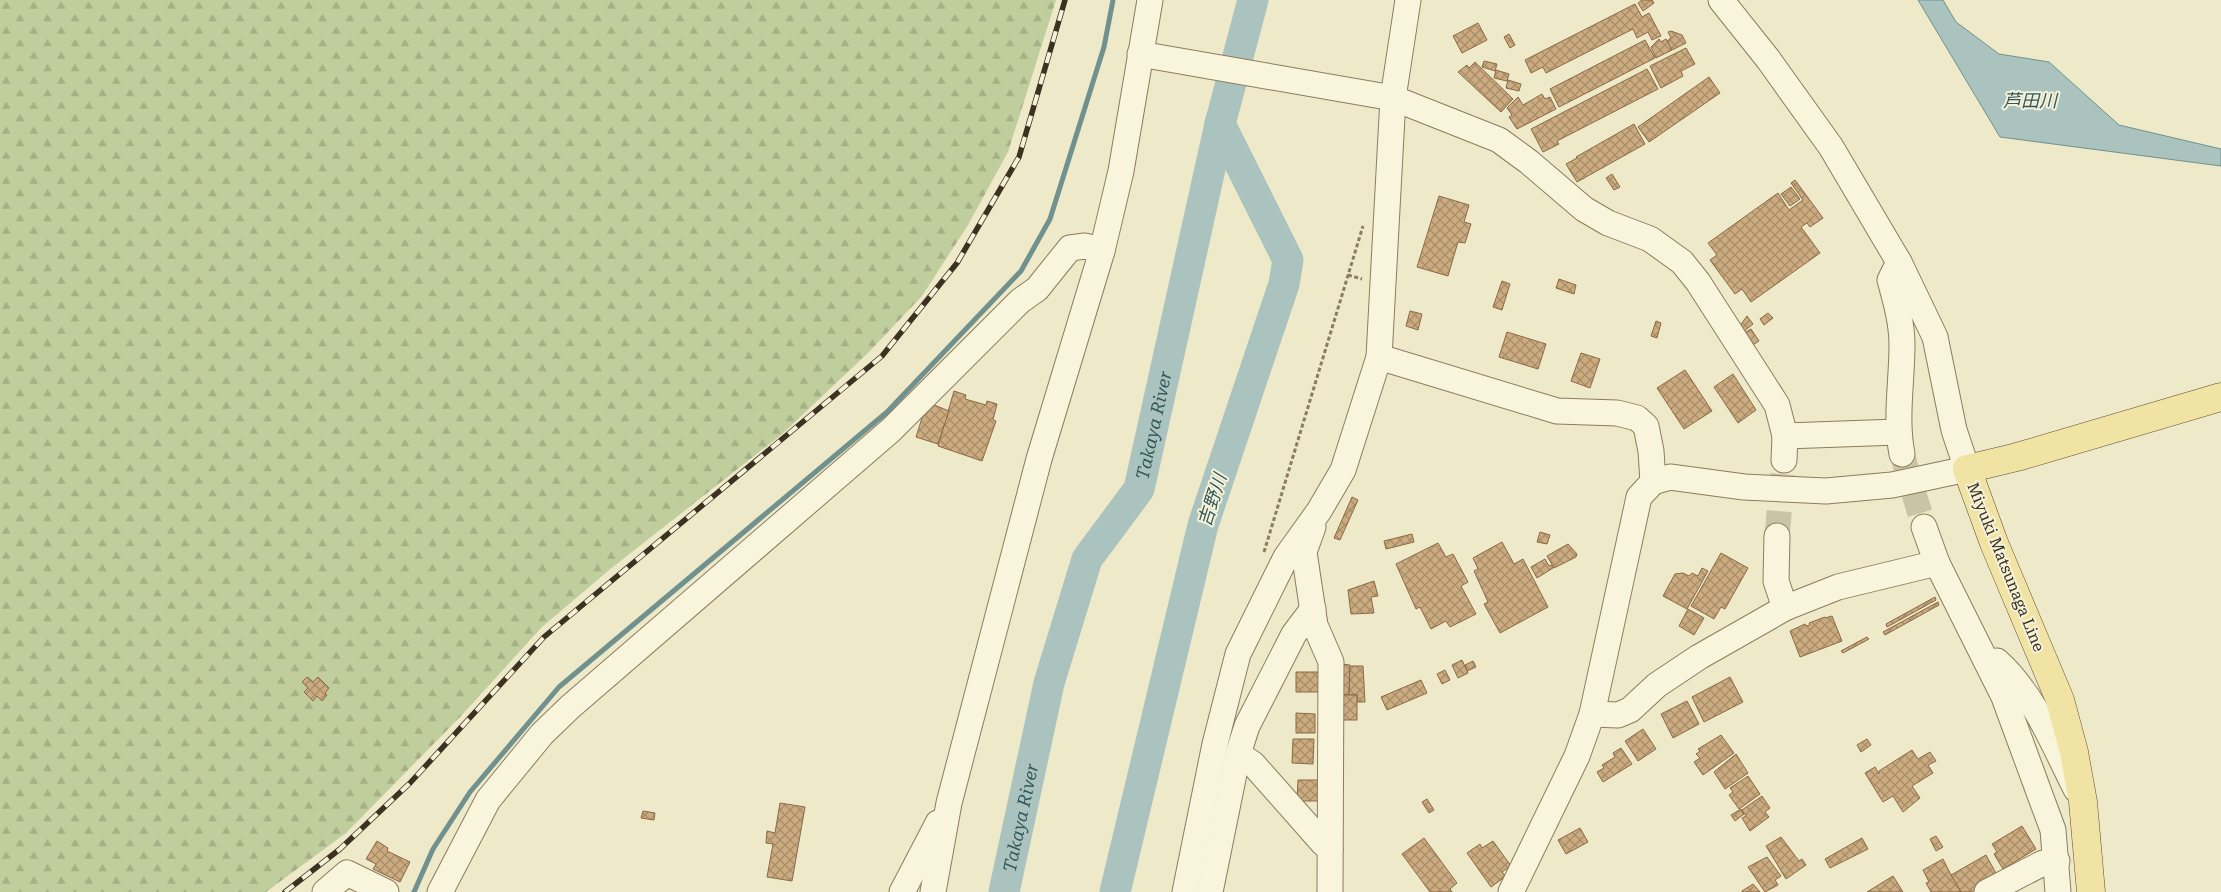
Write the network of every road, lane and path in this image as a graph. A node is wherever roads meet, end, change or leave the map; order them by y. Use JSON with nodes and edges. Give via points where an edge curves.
{"nodes":[{"id":1,"x":1150,"y":0,"type":"edge"},
{"id":2,"x":1408,"y":0,"type":"edge"},
{"id":3,"x":1721,"y":0,"type":"edge"},
{"id":4,"x":1140,"y":54,"type":"junction"},
{"id":5,"x":1390,"y":98,"type":"junction"},
{"id":6,"x":1365,"y":220,"type":"dead end"},
{"id":7,"x":1102,"y":251,"type":"junction"},
{"id":8,"x":1899,"y":262,"type":"junction"},
{"id":9,"x":1348,"y":275,"type":"junction"},
{"id":10,"x":1353,"y":276,"type":"dead end"},
{"id":11,"x":1378,"y":357,"type":"junction"},
{"id":12,"x":2221,"y":397,"type":"edge"},
{"id":13,"x":1967,"y":469,"type":"junction"},
{"id":14,"x":1653,"y":482,"type":"junction"},
{"id":15,"x":1319,"y":511,"type":"junction"},
{"id":16,"x":1924,"y":527,"type":"tunnel mouth"},
{"id":17,"x":1777,"y":536,"type":"tunnel mouth"},
{"id":18,"x":1262,"y":558,"type":"dead end"},
{"id":19,"x":1937,"y":563,"type":"junction"},
{"id":20,"x":1785,"y":608,"type":"junction"},
{"id":21,"x":1313,"y":609,"type":"junction"},
{"id":22,"x":1976,"y":642,"type":"junction"},
{"id":23,"x":1592,"y":714,"type":"junction"},
{"id":24,"x":1238,"y":754,"type":"junction"},
{"id":25,"x":2083,"y":802,"type":"junction"},
{"id":26,"x":949,"y":803,"type":"junction"},
{"id":27,"x":1330,"y":849,"type":"junction"},
{"id":28,"x":2057,"y":861,"type":"junction"},
{"id":29,"x":325,"y":892,"type":"edge"},
{"id":30,"x":386,"y":892,"type":"edge"},
{"id":31,"x":440,"y":892,"type":"edge"},
{"id":32,"x":902,"y":892,"type":"edge"},
{"id":33,"x":933,"y":892,"type":"edge"},
{"id":34,"x":1185,"y":892,"type":"edge"},
{"id":35,"x":1210,"y":892,"type":"edge"},
{"id":36,"x":1330,"y":892,"type":"edge"},
{"id":37,"x":1511,"y":892,"type":"edge"},
{"id":38,"x":1987,"y":892,"type":"edge"},
{"id":39,"x":2058,"y":892,"type":"edge"},
{"id":40,"x":2091,"y":892,"type":"edge"}],
"edges":[{"from":1,"to":4,"type":"street"},
{"from":2,"to":5,"type":"street"},
{"from":3,"to":8,"type":"street","via":[[1831,147]]},
{"from":4,"to":5,"type":"street"},
{"from":4,"to":7,"type":"street","via":[[1121,171]]},
{"from":5,"to":8,"type":"street","via":[[1499,140],[1584,209],[1608,224],[1650,239],[1682,262],[1777,405],[1785,448],[1900,443],[1902,344],[1898,309],[1890,280]]},
{"from":5,"to":11,"type":"street"},
{"from":6,"to":9,"type":"path"},
{"from":7,"to":26,"type":"street","via":[[1039,459]]},
{"from":7,"to":31,"type":"street","via":[[1085,246],[1070,248],[1037,289],[891,430],[542,734],[488,800]]},
{"from":8,"to":13,"type":"street","via":[[1935,337],[1954,430]]},
{"from":9,"to":10,"type":"path"},
{"from":9,"to":18,"type":"path"},
{"from":11,"to":14,"type":"street","via":[[1557,410],[1618,413],[1637,418],[1646,426]]},
{"from":11,"to":15,"type":"street","via":[[1342,470]]},
{"from":12,"to":13,"type":"main road","name":"Miyuki Matsunaga Line"},
{"from":13,"to":14,"type":"street","via":[[1892,485],[1826,491],[1744,487],[1670,477]]},
{"from":13,"to":25,"type":"main road","name":"Miyuki Matsunaga Line","via":[[1994,543],[2060,700]]},
{"from":14,"to":23,"type":"street","via":[[1639,497]]},
{"from":15,"to":21,"type":"street","via":[[1304,552]]},
{"from":15,"to":34,"type":"street","via":[[1286,558],[1238,654],[1215,744]]},
{"from":16,"to":19,"type":"street"},
{"from":17,"to":20,"type":"street","via":[[1776,581]]},
{"from":19,"to":20,"type":"street","via":[[1838,587]]},
{"from":19,"to":22,"type":"street"},
{"from":20,"to":23,"type":"street","via":[[1699,657],[1658,685],[1630,710],[1618,715]]},
{"from":21,"to":24,"type":"street","via":[[1294,634],[1272,675],[1247,726]]},
{"from":21,"to":27,"type":"street","via":[[1315,624],[1331,662]]},
{"from":22,"to":25,"type":"street","via":[[2005,668],[2040,717]]},
{"from":22,"to":28,"type":"street","via":[[2004,697],[2033,775],[2053,830]]},
{"from":23,"to":37,"type":"street","via":[[1577,756]]},
{"from":24,"to":27,"type":"street","via":[[1252,764]]},
{"from":24,"to":35,"type":"street"},
{"from":25,"to":40,"type":"main road","name":"Miyuki Matsunaga Line"},
{"from":26,"to":32,"type":"street"},
{"from":26,"to":33,"type":"street"},
{"from":27,"to":36,"type":"street"},
{"from":28,"to":38,"type":"street","via":[[2042,863]]},
{"from":28,"to":39,"type":"street"},
{"from":29,"to":30,"type":"street","via":[[347,873]]}]}
